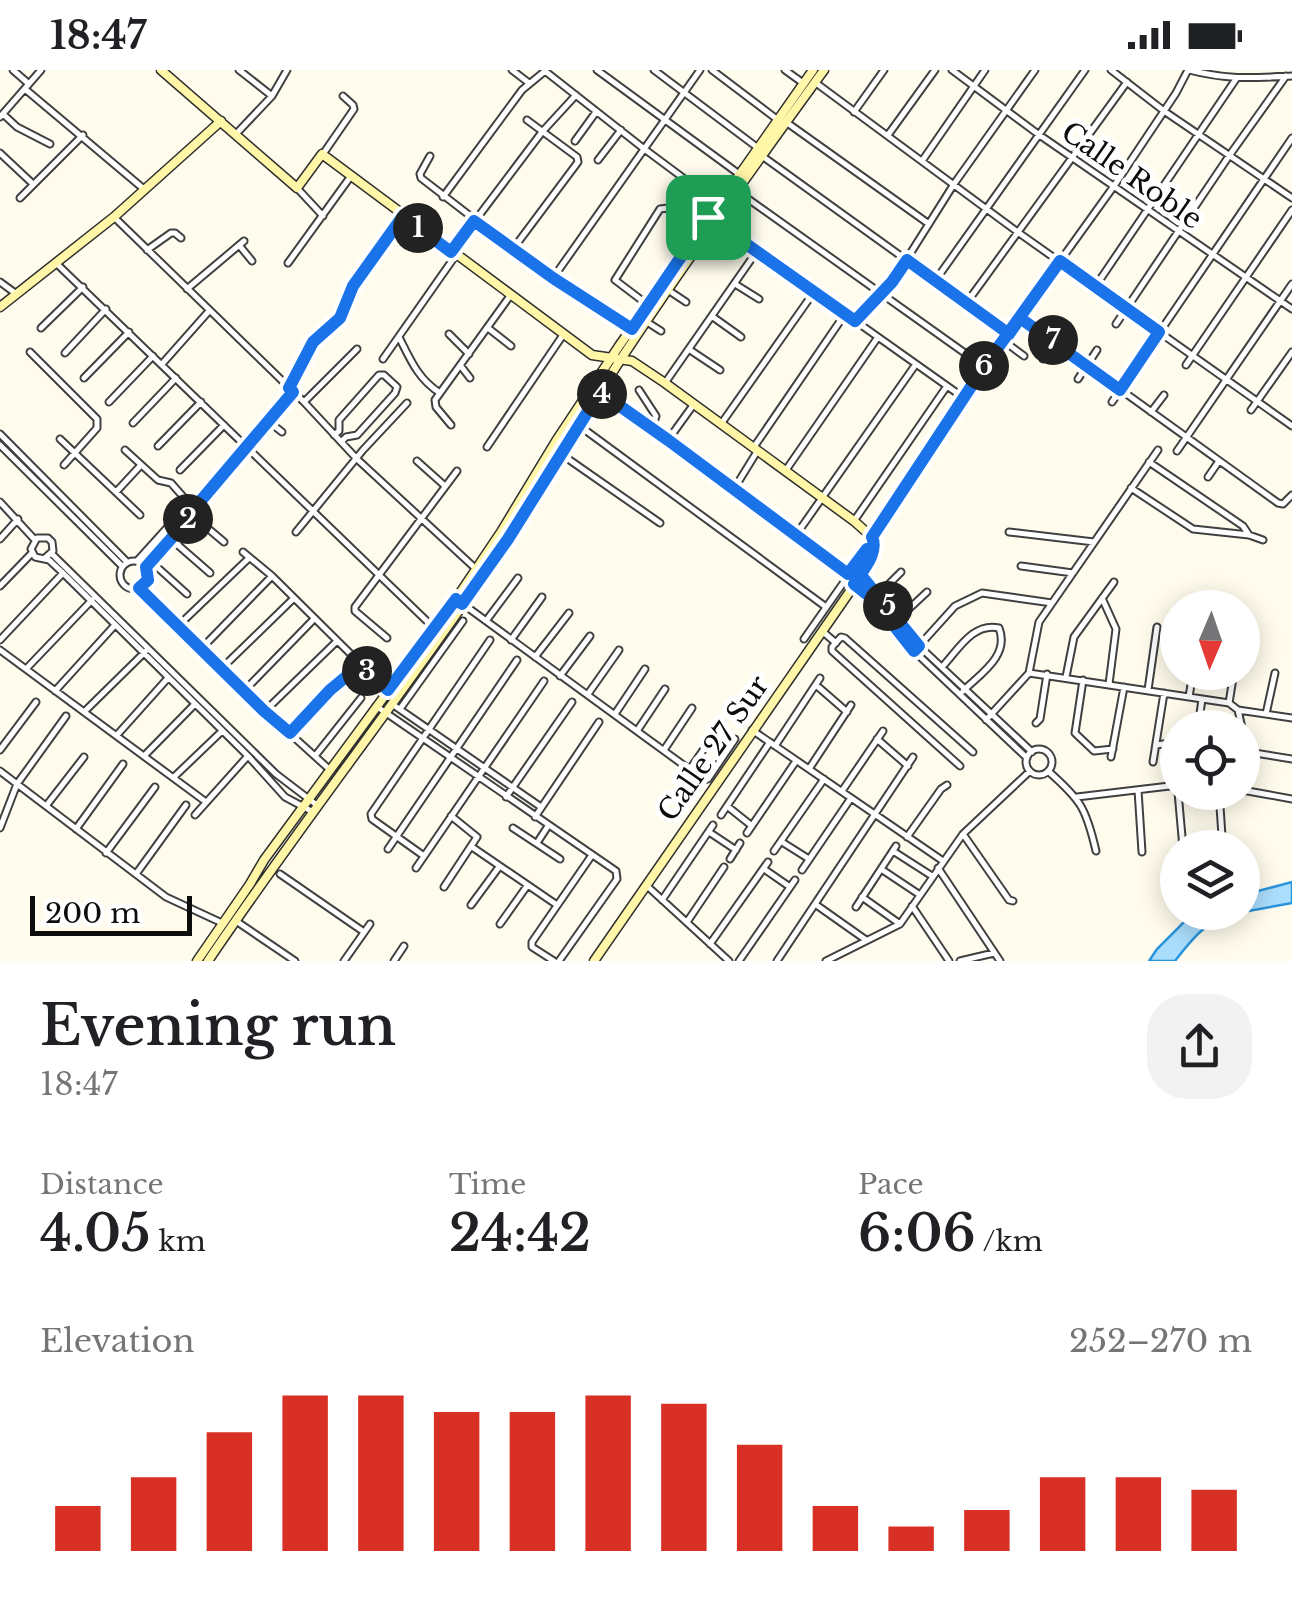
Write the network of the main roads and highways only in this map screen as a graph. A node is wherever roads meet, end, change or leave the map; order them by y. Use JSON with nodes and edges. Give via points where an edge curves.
{"nodes":[{"id":1,"x":162,"y":70,"type":"edge"},
{"id":2,"x":813,"y":70,"type":"edge"},
{"id":3,"x":824,"y":70,"type":"edge"},
{"id":4,"x":221,"y":121,"type":"junction"},
{"id":5,"x":782,"y":121,"type":"junction"},
{"id":6,"x":760,"y":152,"type":"junction"},
{"id":7,"x":721,"y":206,"type":"junction"},
{"id":8,"x":712,"y":219,"type":"junction"},
{"id":9,"x":0,"y":307,"type":"edge"},
{"id":10,"x":616,"y":359,"type":"junction"},
{"id":11,"x":872,"y":537,"type":"junction"},
{"id":12,"x":868,"y":560,"type":"junction"},
{"id":13,"x":459,"y":602,"type":"junction"},
{"id":14,"x":196,"y":961,"type":"edge"},
{"id":15,"x":208,"y":961,"type":"edge"},
{"id":16,"x":594,"y":961,"type":"edge"}],
"edges":[{"from":1,"to":4,"type":"main road"},
{"from":2,"to":5,"type":"main road"},
{"from":3,"to":5,"type":"main road"},
{"from":4,"to":9,"type":"main road"},
{"from":4,"to":10,"type":"main road","via":[[297,188],[322,154],[563,335],[592,355]]},
{"from":5,"to":6,"type":"main road"},
{"from":6,"to":7,"type":"main road"},
{"from":6,"to":7,"type":"main road"},
{"from":7,"to":8,"type":"main road"},
{"from":8,"to":10,"type":"main road"},
{"from":8,"to":10,"type":"main road"},
{"from":10,"to":11,"type":"main road","via":[[665,382]]},
{"from":10,"to":13,"type":"main road"},
{"from":10,"to":13,"type":"main road","via":[[508,539]]},
{"from":11,"to":12,"type":"main road","name":"Calle 27 Sur"},
{"from":11,"to":12,"type":"main road","name":"Calle 27 Sur","via":[[876,549]]},
{"from":12,"to":16,"type":"main road","name":"Calle 27 Sur"},
{"from":13,"to":14,"type":"main road","via":[[329,769]]},
{"from":13,"to":15,"type":"main road","via":[[396,707]]}]}
